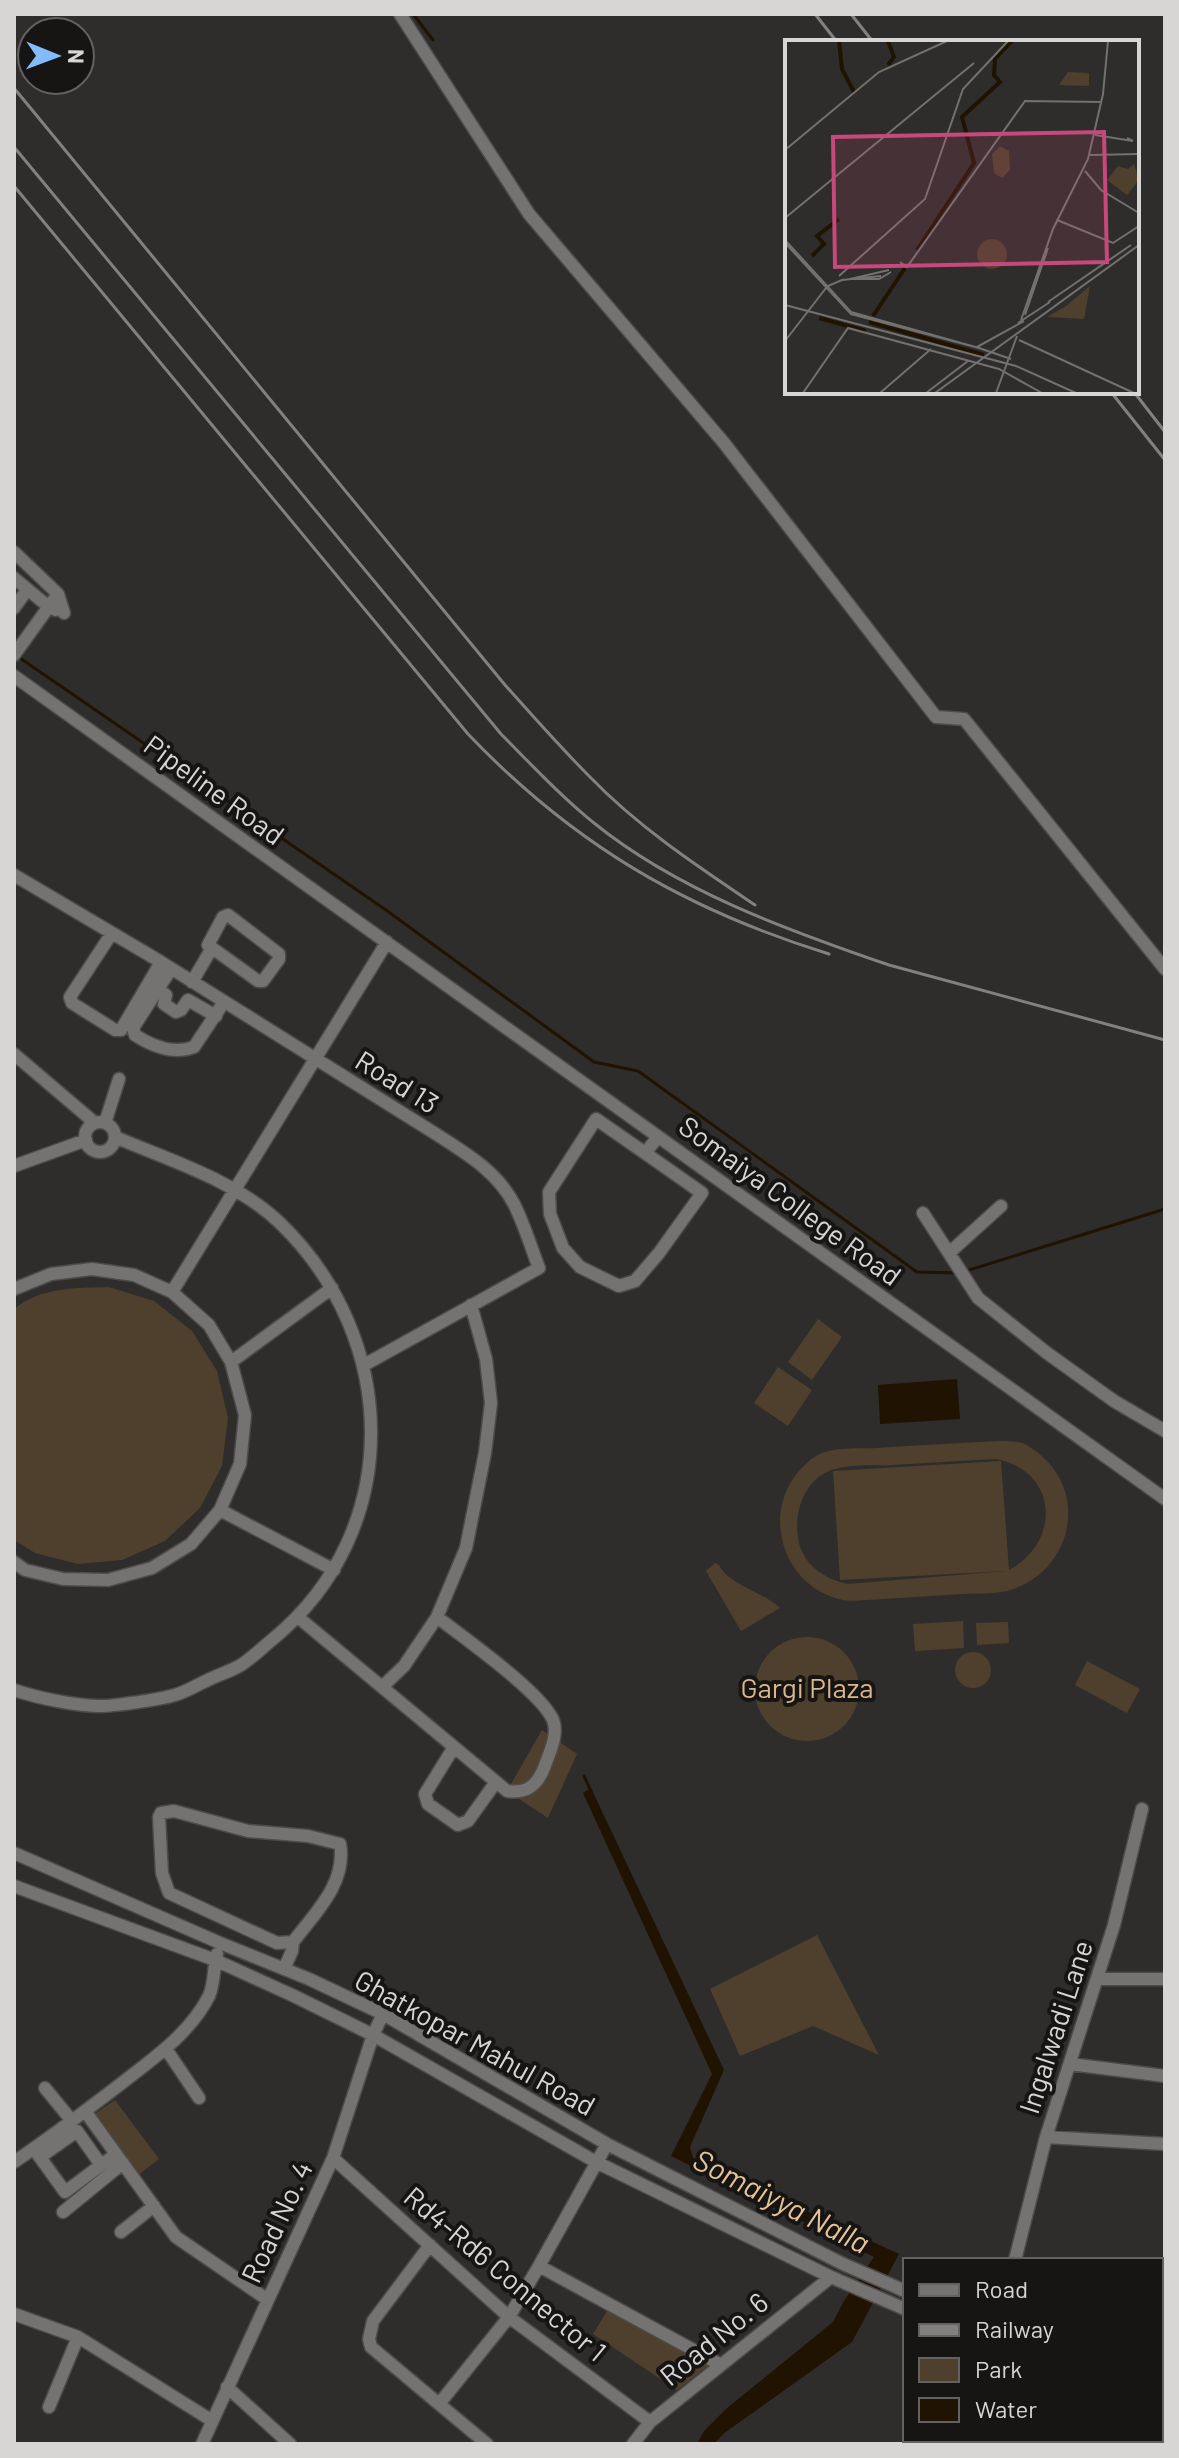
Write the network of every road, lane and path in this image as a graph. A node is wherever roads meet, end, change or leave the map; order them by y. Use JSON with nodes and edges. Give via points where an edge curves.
{"nodes":[{"id":1,"x":400,"y":14,"type":"edge"},
{"id":2,"x":14,"y":552,"type":"edge"},
{"id":3,"x":14,"y":578,"type":"edge"},
{"id":4,"x":27,"y":590,"type":"junction"},
{"id":5,"x":58,"y":594,"type":"junction"},
{"id":6,"x":49,"y":607,"type":"junction"},
{"id":7,"x":14,"y":608,"type":"edge"},
{"id":8,"x":16,"y":652,"type":"edge"},
{"id":9,"x":14,"y":676,"type":"edge"},
{"id":10,"x":14,"y":875,"type":"edge"},
{"id":11,"x":112,"y":933,"type":"junction"},
{"id":12,"x":387,"y":942,"type":"junction"},
{"id":13,"x":212,"y":948,"type":"junction"},
{"id":14,"x":166,"y":966,"type":"junction"},
{"id":15,"x":1165,"y":969,"type":"edge"},
{"id":16,"x":192,"y":982,"type":"junction"},
{"id":17,"x":158,"y":989,"type":"junction"},
{"id":18,"x":224,"y":1002,"type":"junction"},
{"id":19,"x":216,"y":1016,"type":"junction"},
{"id":20,"x":14,"y":1054,"type":"edge"},
{"id":21,"x":315,"y":1059,"type":"junction"},
{"id":22,"x":119,"y":1079,"type":"dead end"},
{"id":23,"x":610,"y":1101,"type":"junction"},
{"id":24,"x":596,"y":1119,"type":"junction"},
{"id":25,"x":93,"y":1130,"type":"junction"},
{"id":26,"x":115,"y":1137,"type":"junction"},
{"id":27,"x":658,"y":1137,"type":"junction"},
{"id":28,"x":645,"y":1153,"type":"junction"},
{"id":29,"x":14,"y":1166,"type":"edge"},
{"id":30,"x":714,"y":1176,"type":"junction"},
{"id":31,"x":235,"y":1190,"type":"junction"},
{"id":32,"x":702,"y":1193,"type":"junction"},
{"id":33,"x":1001,"y":1206,"type":"dead end"},
{"id":34,"x":923,"y":1213,"type":"dead end"},
{"id":35,"x":952,"y":1256,"type":"junction"},
{"id":36,"x":332,"y":1288,"type":"junction"},
{"id":37,"x":14,"y":1289,"type":"edge"},
{"id":38,"x":172,"y":1292,"type":"junction"},
{"id":39,"x":471,"y":1305,"type":"junction"},
{"id":40,"x":231,"y":1362,"type":"junction"},
{"id":41,"x":364,"y":1365,"type":"junction"},
{"id":42,"x":1165,"y":1431,"type":"edge"},
{"id":43,"x":1165,"y":1499,"type":"edge"},
{"id":44,"x":220,"y":1510,"type":"junction"},
{"id":45,"x":19,"y":1566,"type":"edge"},
{"id":46,"x":334,"y":1570,"type":"junction"},
{"id":47,"x":14,"y":1581,"type":"edge"},
{"id":48,"x":437,"y":1617,"type":"junction"},
{"id":49,"x":299,"y":1618,"type":"junction"},
{"id":50,"x":382,"y":1687,"type":"junction"},
{"id":51,"x":14,"y":1690,"type":"edge"},
{"id":52,"x":454,"y":1747,"type":"junction"},
{"id":53,"x":496,"y":1782,"type":"junction"},
{"id":54,"x":1142,"y":1809,"type":"dead end"},
{"id":55,"x":14,"y":1853,"type":"edge"},
{"id":56,"x":14,"y":1886,"type":"edge"},
{"id":57,"x":293,"y":1942,"type":"junction"},
{"id":58,"x":220,"y":1943,"type":"junction"},
{"id":59,"x":215,"y":1960,"type":"junction"},
{"id":60,"x":284,"y":1969,"type":"junction"},
{"id":61,"x":1098,"y":1979,"type":"junction"},
{"id":62,"x":1165,"y":1979,"type":"edge"},
{"id":63,"x":383,"y":2014,"type":"junction"},
{"id":64,"x":373,"y":2035,"type":"junction"},
{"id":65,"x":166,"y":2049,"type":"junction"},
{"id":66,"x":1070,"y":2064,"type":"junction"},
{"id":67,"x":1165,"y":2076,"type":"edge"},
{"id":68,"x":45,"y":2088,"type":"dead end"},
{"id":69,"x":510,"y":2088,"type":"junction"},
{"id":70,"x":199,"y":2098,"type":"dead end"},
{"id":71,"x":499,"y":2107,"type":"junction"},
{"id":72,"x":85,"y":2111,"type":"junction"},
{"id":73,"x":72,"y":2121,"type":"junction"},
{"id":74,"x":1046,"y":2137,"type":"junction"},
{"id":75,"x":607,"y":2144,"type":"junction"},
{"id":76,"x":1165,"y":2144,"type":"edge"},
{"id":77,"x":37,"y":2153,"type":"junction"},
{"id":78,"x":120,"y":2158,"type":"junction"},
{"id":79,"x":333,"y":2158,"type":"junction"},
{"id":80,"x":14,"y":2162,"type":"edge"},
{"id":81,"x":596,"y":2162,"type":"junction"},
{"id":82,"x":101,"y":2165,"type":"junction"},
{"id":83,"x":154,"y":2206,"type":"junction"},
{"id":84,"x":63,"y":2212,"type":"dead end"},
{"id":85,"x":121,"y":2232,"type":"dead end"},
{"id":86,"x":430,"y":2245,"type":"junction"},
{"id":87,"x":1016,"y":2258,"type":"edge"},
{"id":88,"x":539,"y":2266,"type":"junction"},
{"id":89,"x":831,"y":2277,"type":"junction"},
{"id":90,"x":903,"y":2290,"type":"edge"},
{"id":91,"x":268,"y":2300,"type":"junction"},
{"id":92,"x":903,"y":2308,"type":"edge"},
{"id":93,"x":14,"y":2314,"type":"edge"},
{"id":94,"x":509,"y":2317,"type":"junction"},
{"id":95,"x":78,"y":2337,"type":"junction"},
{"id":96,"x":721,"y":2365,"type":"junction"},
{"id":97,"x":227,"y":2387,"type":"junction"},
{"id":98,"x":439,"y":2404,"type":"junction"},
{"id":99,"x":49,"y":2407,"type":"dead end"},
{"id":100,"x":211,"y":2420,"type":"junction"},
{"id":101,"x":650,"y":2422,"type":"junction"},
{"id":102,"x":202,"y":2444,"type":"edge"},
{"id":103,"x":290,"y":2444,"type":"edge"},
{"id":104,"x":487,"y":2444,"type":"edge"},
{"id":105,"x":633,"y":2444,"type":"edge"}],
"edges":[{"from":1,"to":15,"type":"street","via":[[529,214],[724,443],[936,717],[964,719]]},
{"from":2,"to":5,"type":"street"},
{"from":3,"to":4,"type":"street"},
{"from":4,"to":6,"type":"street"},
{"from":4,"to":7,"type":"street"},
{"from":5,"to":6,"type":"street"},
{"from":5,"to":6,"type":"street","via":[[64,613]]},
{"from":6,"to":8,"type":"street"},
{"from":9,"to":12,"type":"street","name":"Pipeline Road"},
{"from":10,"to":11,"type":"street","name":"Road 13"},
{"from":11,"to":14,"type":"street","name":"Road 13"},
{"from":11,"to":14,"type":"street","via":[[70,997],[115,1030],[121,1030]]},
{"from":12,"to":21,"type":"street"},
{"from":12,"to":23,"type":"street","name":"Somaiya College Road"},
{"from":13,"to":13,"type":"street","via":[[207,943],[228,915],[280,956],[261,982]]},
{"from":13,"to":16,"type":"street"},
{"from":14,"to":16,"type":"street","name":"Road 13"},
{"from":14,"to":17,"type":"street"},
{"from":16,"to":18,"type":"street","name":"Road 13"},
{"from":17,"to":19,"type":"street","via":[[166,995],[164,1004],[176,1012],[188,1000]]},
{"from":17,"to":19,"type":"street","via":[[133,1028],[152,1046],[191,1049]]},
{"from":18,"to":19,"type":"street"},
{"from":18,"to":21,"type":"street","name":"Road 13"},
{"from":20,"to":25,"type":"street"},
{"from":21,"to":31,"type":"street"},
{"from":21,"to":39,"type":"street","name":"Road 13","via":[[473,1158],[514,1203],[539,1268]]},
{"from":22,"to":25,"type":"street"},
{"from":23,"to":24,"type":"street"},
{"from":23,"to":27,"type":"street","name":"Somaiya College Road"},
{"from":24,"to":28,"type":"street"},
{"from":24,"to":32,"type":"street","via":[[549,1192],[550,1214],[563,1248],[580,1267],[619,1286],[635,1281]]},
{"from":25,"to":26,"type":"street","via":[[113,1129]]},
{"from":25,"to":26,"type":"street","via":[[91,1148],[100,1151],[112,1146]]},
{"from":25,"to":29,"type":"street"},
{"from":26,"to":31,"type":"street"},
{"from":27,"to":28,"type":"street"},
{"from":27,"to":30,"type":"street","name":"Somaiya College Road"},
{"from":28,"to":32,"type":"street"},
{"from":30,"to":32,"type":"street"},
{"from":30,"to":43,"type":"street","name":"Somaiya College Road"},
{"from":31,"to":36,"type":"street","via":[[279,1221]]},
{"from":31,"to":38,"type":"street"},
{"from":33,"to":35,"type":"street"},
{"from":34,"to":35,"type":"street"},
{"from":35,"to":42,"type":"street","via":[[978,1298],[1114,1401]]},
{"from":36,"to":40,"type":"street"},
{"from":36,"to":41,"type":"street","via":[[346,1311]]},
{"from":37,"to":38,"type":"street","via":[[51,1274],[92,1269],[134,1275]]},
{"from":38,"to":40,"type":"street","via":[[209,1325]]},
{"from":39,"to":41,"type":"street","name":"Road 13"},
{"from":39,"to":48,"type":"street","via":[[491,1403],[466,1548]]},
{"from":40,"to":44,"type":"street","via":[[245,1415],[240,1464]]},
{"from":41,"to":46,"type":"street","via":[[372,1417],[369,1470],[356,1522]]},
{"from":44,"to":45,"type":"street","via":[[191,1544],[152,1568],[108,1580],[63,1579]]},
{"from":44,"to":46,"type":"street"},
{"from":45,"to":47,"type":"street"},
{"from":46,"to":49,"type":"street"},
{"from":48,"to":50,"type":"street","via":[[404,1666]]},
{"from":48,"to":53,"type":"street","via":[[536,1696],[553,1720],[555,1735],[531,1788],[507,1791]]},
{"from":49,"to":50,"type":"street"},
{"from":49,"to":51,"type":"street","via":[[241,1665],[174,1695],[99,1707]]},
{"from":50,"to":52,"type":"street"},
{"from":52,"to":53,"type":"street"},
{"from":52,"to":53,"type":"street","via":[[425,1794],[428,1804],[458,1825],[468,1821]]},
{"from":54,"to":61,"type":"street","name":"Ingalwadi Lane"},
{"from":55,"to":58,"type":"street","name":"Ghatkopar Mahul Road"},
{"from":56,"to":59,"type":"street","name":"Ghatkopar Mahul Road"},
{"from":57,"to":57,"type":"street","via":[[277,1943],[169,1893],[162,1873],[161,1813],[174,1811],[248,1831],[340,1844],[335,1886]]},
{"from":57,"to":60,"type":"street"},
{"from":58,"to":59,"type":"street"},
{"from":58,"to":60,"type":"street","name":"Ghatkopar Mahul Road"},
{"from":59,"to":64,"type":"street","name":"Ghatkopar Mahul Road"},
{"from":59,"to":65,"type":"street","via":[[209,1995]]},
{"from":60,"to":63,"type":"street","name":"Ghatkopar Mahul Road"},
{"from":61,"to":62,"type":"street"},
{"from":61,"to":66,"type":"street","name":"Ingalwadi Lane"},
{"from":63,"to":64,"type":"street","name":"Road No. 4"},
{"from":63,"to":69,"type":"street","name":"Ghatkopar Mahul Road"},
{"from":64,"to":71,"type":"street","name":"Ghatkopar Mahul Road"},
{"from":64,"to":79,"type":"street","name":"Road No. 4"},
{"from":65,"to":70,"type":"street"},
{"from":65,"to":72,"type":"street"},
{"from":66,"to":67,"type":"street"},
{"from":66,"to":74,"type":"street","name":"Ingalwadi Lane"},
{"from":68,"to":73,"type":"street"},
{"from":69,"to":71,"type":"street"},
{"from":69,"to":75,"type":"street","name":"Ghatkopar Mahul Road"},
{"from":71,"to":81,"type":"street","name":"Ghatkopar Mahul Road"},
{"from":72,"to":73,"type":"street"},
{"from":72,"to":78,"type":"street"},
{"from":73,"to":77,"type":"street"},
{"from":74,"to":76,"type":"street"},
{"from":74,"to":87,"type":"street","name":"Ingalwadi Lane"},
{"from":75,"to":81,"type":"street"},
{"from":75,"to":90,"type":"street","name":"Ghatkopar Mahul Road"},
{"from":77,"to":80,"type":"street"},
{"from":77,"to":82,"type":"street","via":[[77,2131]]},
{"from":77,"to":82,"type":"street","via":[[65,2192]]},
{"from":78,"to":82,"type":"street"},
{"from":78,"to":83,"type":"street"},
{"from":78,"to":84,"type":"street"},
{"from":79,"to":86,"type":"street","name":"Rd4-Rd6 Connector 1"},
{"from":79,"to":91,"type":"street","name":"Road No. 4"},
{"from":81,"to":88,"type":"street"},
{"from":81,"to":89,"type":"street","name":"Ghatkopar Mahul Road"},
{"from":83,"to":85,"type":"street"},
{"from":83,"to":91,"type":"street","via":[[176,2237]]},
{"from":86,"to":94,"type":"street","name":"Rd4-Rd6 Connector 1"},
{"from":86,"to":98,"type":"street","via":[[373,2321],[369,2339],[371,2347]]},
{"from":88,"to":94,"type":"street"},
{"from":88,"to":96,"type":"street"},
{"from":89,"to":92,"type":"street","name":"Ghatkopar Mahul Road"},
{"from":89,"to":96,"type":"street","name":"Road No. 6"},
{"from":91,"to":97,"type":"street","name":"Road No. 4"},
{"from":93,"to":95,"type":"street"},
{"from":94,"to":98,"type":"street"},
{"from":94,"to":101,"type":"street","name":"Rd4-Rd6 Connector 1"},
{"from":95,"to":99,"type":"street"},
{"from":95,"to":100,"type":"street"},
{"from":96,"to":101,"type":"street","name":"Road No. 6"},
{"from":97,"to":100,"type":"street","name":"Road No. 4"},
{"from":97,"to":103,"type":"street"},
{"from":98,"to":104,"type":"street"},
{"from":100,"to":102,"type":"street","name":"Road No. 4"},
{"from":101,"to":105,"type":"street","name":"Road No. 6"}]}
